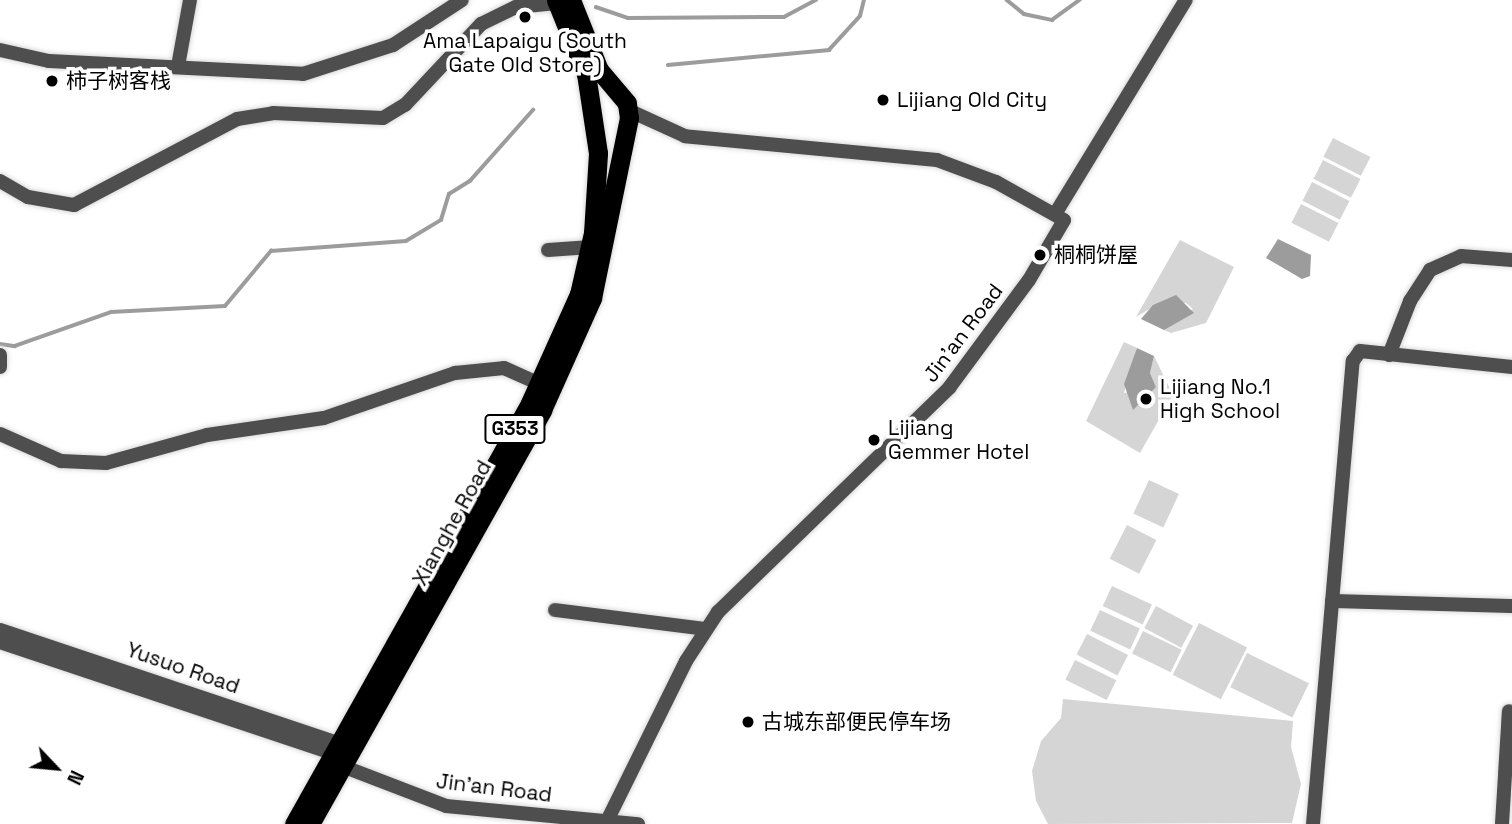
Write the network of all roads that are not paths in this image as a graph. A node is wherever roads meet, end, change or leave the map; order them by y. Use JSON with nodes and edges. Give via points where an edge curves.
{"nodes":[{"id":1,"x":190,"y":0,"type":"edge"},
{"id":2,"x":462,"y":0,"type":"edge"},
{"id":3,"x":1186,"y":0,"type":"edge"},
{"id":4,"x":562,"y":1,"type":"edge"},
{"id":5,"x":0,"y":50,"type":"edge"},
{"id":6,"x":178,"y":66,"type":"junction"},
{"id":7,"x":614,"y":88,"type":"junction"},
{"id":8,"x":592,"y":100,"type":"junction"},
{"id":9,"x":628,"y":110,"type":"junction"},
{"id":10,"x":624,"y":139,"type":"junction"},
{"id":11,"x":597,"y":140,"type":"junction"},
{"id":12,"x":0,"y":181,"type":"edge"},
{"id":13,"x":1057,"y":211,"type":"junction"},
{"id":14,"x":591,"y":247,"type":"junction"},
{"id":15,"x":548,"y":250,"type":"dead end"},
{"id":16,"x":1512,"y":260,"type":"edge"},
{"id":17,"x":0,"y":355,"type":"edge"},
{"id":18,"x":1389,"y":355,"type":"junction"},
{"id":19,"x":0,"y":367,"type":"edge"},
{"id":20,"x":1512,"y":367,"type":"edge"},
{"id":21,"x":540,"y":384,"type":"junction"},
{"id":22,"x":0,"y":434,"type":"edge"},
{"id":23,"x":1332,"y":601,"type":"junction"},
{"id":24,"x":1512,"y":606,"type":"edge"},
{"id":25,"x":555,"y":610,"type":"dead end"},
{"id":26,"x":706,"y":629,"type":"junction"},
{"id":27,"x":0,"y":630,"type":"edge"},
{"id":28,"x":0,"y":642,"type":"edge"},
{"id":29,"x":1509,"y":710,"type":"dead end"},
{"id":30,"x":342,"y":754,"type":"junction"},
{"id":31,"x":607,"y":821,"type":"junction"},
{"id":32,"x":294,"y":824,"type":"edge"},
{"id":33,"x":310,"y":824,"type":"edge"},
{"id":34,"x":638,"y":824,"type":"edge"},
{"id":35,"x":1313,"y":824,"type":"edge"},
{"id":36,"x":1502,"y":824,"type":"edge"}],
"edges":[{"from":1,"to":6,"type":"street"},
{"from":2,"to":6,"type":"street","via":[[393,45],[303,74],[226,75]]},
{"from":3,"to":13,"type":"street"},
{"from":4,"to":7,"type":"highway"},
{"from":4,"to":8,"type":"highway","name":"Xianghe Road","number":"G353"},
{"from":4,"to":12,"type":"street","via":[[516,7],[481,24],[405,105],[383,118],[273,113],[237,119],[74,205],[28,197]]},
{"from":5,"to":6,"type":"street","via":[[49,61]]},
{"from":7,"to":8,"type":"highway"},
{"from":7,"to":9,"type":"highway"},
{"from":8,"to":11,"type":"highway","name":"Xianghe Road","number":"G353"},
{"from":9,"to":10,"type":"highway","name":"Xianghe Road","number":"G353"},
{"from":9,"to":13,"type":"street","via":[[685,136],[921,157],[975,173]]},
{"from":10,"to":11,"type":"highway"},
{"from":10,"to":30,"type":"highway","name":"Xianghe Road","number":"G353","via":[[603,257],[577,338]]},
{"from":11,"to":14,"type":"highway","name":"Xianghe Road","number":"G353"},
{"from":13,"to":26,"type":"street","name":"Jin'an Road","via":[[1064,220],[1053,242],[949,388],[869,472],[745,579]]},
{"from":14,"to":15,"type":"street"},
{"from":14,"to":21,"type":"highway","name":"Xianghe Road","number":"G353","via":[[572,313]]},
{"from":16,"to":18,"type":"street","via":[[1461,256],[1430,270],[1409,301]]},
{"from":17,"to":19,"type":"street"},
{"from":18,"to":20,"type":"street"},
{"from":18,"to":23,"type":"street","via":[[1360,351],[1353,361]]},
{"from":21,"to":22,"type":"street","via":[[504,368],[455,373],[324,418],[207,435],[106,463],[61,461]]},
{"from":21,"to":30,"type":"highway","name":"Xianghe Road","number":"G353"},
{"from":23,"to":24,"type":"street"},
{"from":23,"to":35,"type":"street"},
{"from":25,"to":26,"type":"street"},
{"from":26,"to":31,"type":"street","name":"Jin'an Road"},
{"from":27,"to":30,"type":"street","name":"Yusuo Road"},
{"from":28,"to":30,"type":"street","name":"Yusuo Road"},
{"from":29,"to":36,"type":"street"},
{"from":30,"to":31,"type":"street","name":"Jin'an Road","via":[[432,803]]},
{"from":30,"to":32,"type":"highway","name":"Xianghe Road","number":"G353"},
{"from":30,"to":33,"type":"highway","name":"Xianghe Road","number":"G353"},
{"from":31,"to":34,"type":"street","name":"Jin'an Road"}]}
